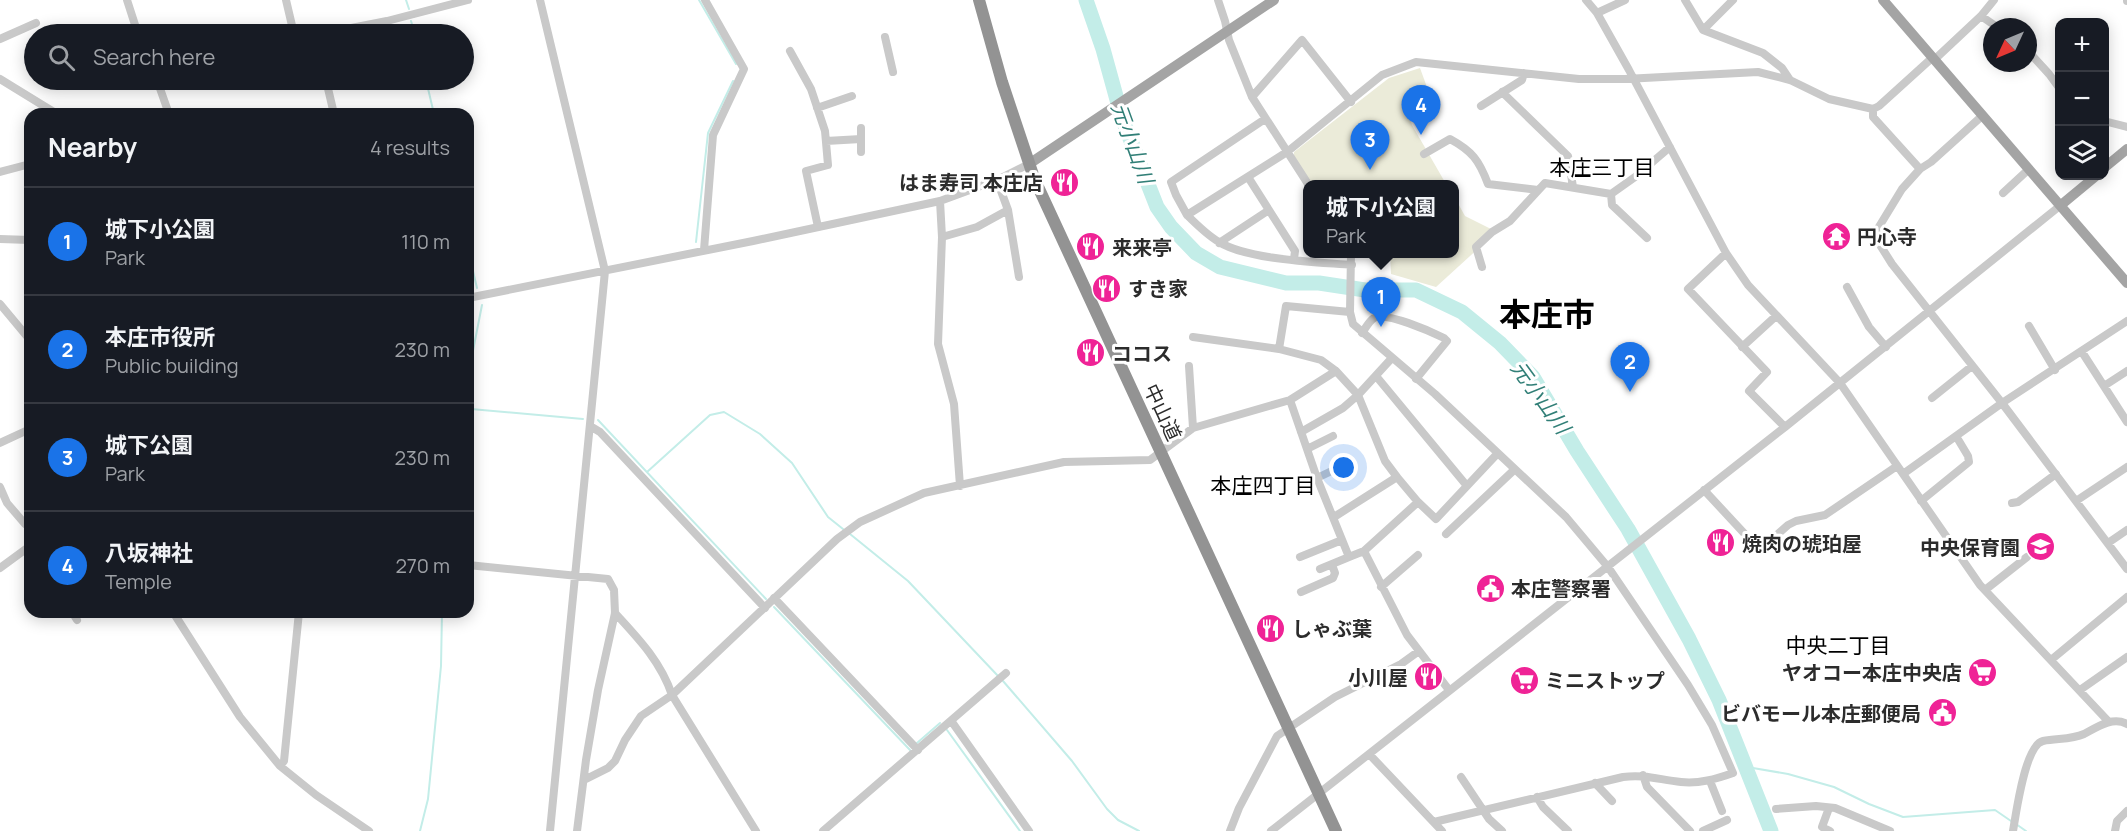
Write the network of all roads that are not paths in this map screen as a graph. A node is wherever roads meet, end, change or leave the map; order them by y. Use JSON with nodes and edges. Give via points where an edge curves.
{"nodes":[{"id":1,"x":127,"y":0,"type":"edge"},
{"id":2,"x":286,"y":0,"type":"edge"},
{"id":3,"x":468,"y":0,"type":"edge"},
{"id":4,"x":540,"y":0,"type":"edge"},
{"id":5,"x":705,"y":0,"type":"edge"},
{"id":6,"x":979,"y":0,"type":"edge"},
{"id":7,"x":1218,"y":0,"type":"edge"},
{"id":8,"x":1274,"y":0,"type":"edge"},
{"id":9,"x":1586,"y":0,"type":"edge"},
{"id":10,"x":1625,"y":0,"type":"edge"},
{"id":11,"x":1685,"y":0,"type":"edge"},
{"id":12,"x":1733,"y":0,"type":"edge"},
{"id":13,"x":1883,"y":0,"type":"edge"},
{"id":14,"x":1995,"y":0,"type":"edge"},
{"id":15,"x":1597,"y":14,"type":"junction"},
{"id":16,"x":1981,"y":16,"type":"junction"},
{"id":17,"x":1984,"y":18,"type":"edge"},
{"id":18,"x":135,"y":24,"type":"edge"},
{"id":19,"x":292,"y":24,"type":"edge"},
{"id":20,"x":372,"y":24,"type":"edge"},
{"id":21,"x":24,"y":28,"type":"edge"},
{"id":22,"x":1703,"y":30,"type":"junction"},
{"id":23,"x":1227,"y":31,"type":"junction"},
{"id":24,"x":885,"y":37,"type":"dead end"},
{"id":25,"x":0,"y":39,"type":"edge"},
{"id":26,"x":789,"y":51,"type":"dead end"},
{"id":27,"x":1933,"y":59,"type":"junction"},
{"id":28,"x":2037,"y":61,"type":"edge"},
{"id":29,"x":893,"y":72,"type":"dead end"},
{"id":30,"x":1524,"y":73,"type":"junction"},
{"id":31,"x":1634,"y":78,"type":"junction"},
{"id":32,"x":0,"y":79,"type":"edge"},
{"id":33,"x":1790,"y":80,"type":"junction"},
{"id":34,"x":2055,"y":82,"type":"edge"},
{"id":35,"x":161,"y":90,"type":"edge"},
{"id":36,"x":328,"y":90,"type":"edge"},
{"id":37,"x":1502,"y":92,"type":"junction"},
{"id":38,"x":852,"y":96,"type":"dead end"},
{"id":39,"x":1252,"y":97,"type":"junction"},
{"id":40,"x":1351,"y":102,"type":"junction"},
{"id":41,"x":1481,"y":106,"type":"dead end"},
{"id":42,"x":47,"y":108,"type":"edge"},
{"id":43,"x":167,"y":108,"type":"edge"},
{"id":44,"x":333,"y":108,"type":"edge"},
{"id":45,"x":817,"y":108,"type":"junction"},
{"id":46,"x":1873,"y":109,"type":"junction"},
{"id":47,"x":1982,"y":116,"type":"junction"},
{"id":48,"x":1265,"y":119,"type":"junction"},
{"id":49,"x":2109,"y":123,"type":"edge"},
{"id":50,"x":861,"y":128,"type":"dead end"},
{"id":51,"x":2127,"y":128,"type":"edge"},
{"id":52,"x":861,"y":140,"type":"junction"},
{"id":53,"x":826,"y":141,"type":"junction"},
{"id":54,"x":1670,"y":147,"type":"junction"},
{"id":55,"x":2127,"y":149,"type":"edge"},
{"id":56,"x":861,"y":152,"type":"dead end"},
{"id":57,"x":1287,"y":152,"type":"junction"},
{"id":58,"x":1424,"y":154,"type":"dead end"},
{"id":59,"x":1029,"y":164,"type":"junction"},
{"id":60,"x":2109,"y":164,"type":"edge"},
{"id":61,"x":24,"y":166,"type":"edge"},
{"id":62,"x":1920,"y":169,"type":"junction"},
{"id":63,"x":2029,"y":169,"type":"junction"},
{"id":64,"x":0,"y":172,"type":"edge"},
{"id":65,"x":1248,"y":177,"type":"junction"},
{"id":66,"x":997,"y":180,"type":"junction"},
{"id":67,"x":1305,"y":180,"type":"edge"},
{"id":68,"x":2091,"y":180,"type":"edge"},
{"id":69,"x":1573,"y":188,"type":"junction"},
{"id":70,"x":1538,"y":190,"type":"junction"},
{"id":71,"x":2003,"y":193,"type":"dead end"},
{"id":72,"x":1611,"y":194,"type":"junction"},
{"id":73,"x":940,"y":201,"type":"junction"},
{"id":74,"x":2061,"y":205,"type":"junction"},
{"id":75,"x":1008,"y":210,"type":"junction"},
{"id":76,"x":1269,"y":210,"type":"junction"},
{"id":77,"x":1187,"y":215,"type":"junction"},
{"id":78,"x":818,"y":227,"type":"junction"},
{"id":79,"x":942,"y":237,"type":"junction"},
{"id":80,"x":1647,"y":238,"type":"dead end"},
{"id":81,"x":0,"y":239,"type":"edge"},
{"id":82,"x":24,"y":240,"type":"edge"},
{"id":83,"x":1219,"y":243,"type":"junction"},
{"id":84,"x":704,"y":250,"type":"junction"},
{"id":85,"x":1726,"y":253,"type":"junction"},
{"id":86,"x":1352,"y":258,"type":"edge"},
{"id":87,"x":1294,"y":259,"type":"junction"},
{"id":88,"x":1482,"y":267,"type":"dead end"},
{"id":89,"x":1352,"y":269,"type":"junction"},
{"id":90,"x":605,"y":271,"type":"junction"},
{"id":91,"x":1019,"y":277,"type":"dead end"},
{"id":92,"x":2127,"y":282,"type":"edge"},
{"id":93,"x":1847,"y":287,"type":"dead end"},
{"id":94,"x":474,"y":297,"type":"edge"},
{"id":95,"x":0,"y":304,"type":"edge"},
{"id":96,"x":1350,"y":307,"type":"junction"},
{"id":97,"x":1930,"y":312,"type":"junction"},
{"id":98,"x":1776,"y":316,"type":"junction"},
{"id":99,"x":2127,"y":321,"type":"edge"},
{"id":100,"x":2030,"y":326,"type":"dead end"},
{"id":101,"x":24,"y":333,"type":"edge"},
{"id":102,"x":1362,"y":333,"type":"junction"},
{"id":103,"x":1193,"y":337,"type":"dead end"},
{"id":104,"x":1743,"y":347,"type":"junction"},
{"id":105,"x":1886,"y":347,"type":"junction"},
{"id":106,"x":1279,"y":349,"type":"junction"},
{"id":107,"x":2082,"y":352,"type":"junction"},
{"id":108,"x":1391,"y":359,"type":"junction"},
{"id":109,"x":1189,"y":366,"type":"dead end"},
{"id":110,"x":1972,"y":366,"type":"junction"},
{"id":111,"x":2055,"y":370,"type":"junction"},
{"id":112,"x":1336,"y":371,"type":"junction"},
{"id":113,"x":2127,"y":371,"type":"edge"},
{"id":114,"x":1376,"y":376,"type":"junction"},
{"id":115,"x":1416,"y":379,"type":"junction"},
{"id":116,"x":1840,"y":383,"type":"junction"},
{"id":117,"x":2104,"y":386,"type":"junction"},
{"id":118,"x":1358,"y":395,"type":"junction"},
{"id":119,"x":1932,"y":398,"type":"dead end"},
{"id":120,"x":1290,"y":400,"type":"junction"},
{"id":121,"x":2002,"y":403,"type":"junction"},
{"id":122,"x":2127,"y":422,"type":"edge"},
{"id":123,"x":590,"y":426,"type":"junction"},
{"id":124,"x":1785,"y":427,"type":"junction"},
{"id":125,"x":1193,"y":428,"type":"junction"},
{"id":126,"x":24,"y":432,"type":"edge"},
{"id":127,"x":1301,"y":432,"type":"junction"},
{"id":128,"x":1333,"y":436,"type":"dead end"},
{"id":129,"x":1956,"y":436,"type":"junction"},
{"id":130,"x":0,"y":442,"type":"edge"},
{"id":131,"x":1307,"y":449,"type":"junction"},
{"id":132,"x":1160,"y":453,"type":"junction"},
{"id":133,"x":1497,"y":454,"type":"junction"},
{"id":134,"x":1340,"y":467,"type":"dead end"},
{"id":135,"x":2127,"y":467,"type":"edge"},
{"id":136,"x":1514,"y":470,"type":"junction"},
{"id":137,"x":1900,"y":470,"type":"junction"},
{"id":138,"x":2056,"y":474,"type":"junction"},
{"id":139,"x":1397,"y":477,"type":"junction"},
{"id":140,"x":1317,"y":478,"type":"junction"},
{"id":141,"x":960,"y":486,"type":"junction"},
{"id":142,"x":1467,"y":486,"type":"junction"},
{"id":143,"x":0,"y":487,"type":"edge"},
{"id":144,"x":1704,"y":490,"type":"junction"},
{"id":145,"x":1921,"y":501,"type":"junction"},
{"id":146,"x":2076,"y":501,"type":"junction"},
{"id":147,"x":1418,"y":502,"type":"junction"},
{"id":148,"x":2012,"y":502,"type":"dead end"},
{"id":149,"x":1334,"y":517,"type":"junction"},
{"id":150,"x":24,"y":519,"type":"edge"},
{"id":151,"x":2127,"y":530,"type":"edge"},
{"id":152,"x":1446,"y":534,"type":"dead end"},
{"id":153,"x":1342,"y":540,"type":"junction"},
{"id":154,"x":2108,"y":543,"type":"junction"},
{"id":155,"x":24,"y":550,"type":"edge"},
{"id":156,"x":1364,"y":551,"type":"junction"},
{"id":157,"x":1418,"y":555,"type":"dead end"},
{"id":158,"x":1300,"y":557,"type":"dead end"},
{"id":159,"x":1349,"y":557,"type":"junction"},
{"id":160,"x":2027,"y":557,"type":"dead end"},
{"id":161,"x":1332,"y":565,"type":"junction"},
{"id":162,"x":474,"y":566,"type":"edge"},
{"id":163,"x":1608,"y":567,"type":"junction"},
{"id":164,"x":0,"y":568,"type":"edge"},
{"id":165,"x":1320,"y":569,"type":"dead end"},
{"id":166,"x":2127,"y":569,"type":"edge"},
{"id":167,"x":575,"y":576,"type":"junction"},
{"id":168,"x":1382,"y":587,"type":"junction"},
{"id":169,"x":1985,"y":590,"type":"junction"},
{"id":170,"x":1301,"y":592,"type":"dead end"},
{"id":171,"x":2127,"y":597,"type":"edge"},
{"id":172,"x":774,"y":598,"type":"junction"},
{"id":173,"x":765,"y":608,"type":"junction"},
{"id":174,"x":615,"y":613,"type":"junction"},
{"id":175,"x":177,"y":618,"type":"edge"},
{"id":176,"x":298,"y":618,"type":"edge"},
{"id":177,"x":1419,"y":651,"type":"junction"},
{"id":178,"x":2127,"y":657,"type":"edge"},
{"id":179,"x":2051,"y":660,"type":"junction"},
{"id":180,"x":1006,"y":674,"type":"dead end"},
{"id":181,"x":1449,"y":690,"type":"junction"},
{"id":182,"x":2080,"y":690,"type":"junction"},
{"id":183,"x":672,"y":695,"type":"junction"},
{"id":184,"x":2108,"y":721,"type":"junction"},
{"id":185,"x":952,"y":722,"type":"junction"},
{"id":186,"x":2126,"y":722,"type":"edge"},
{"id":187,"x":1289,"y":729,"type":"junction"},
{"id":188,"x":918,"y":750,"type":"junction"},
{"id":189,"x":1369,"y":754,"type":"junction"},
{"id":190,"x":280,"y":766,"type":"junction"},
{"id":191,"x":1643,"y":775,"type":"junction"},
{"id":192,"x":1461,"y":777,"type":"dead end"},
{"id":193,"x":584,"y":780,"type":"junction"},
{"id":194,"x":1710,"y":781,"type":"junction"},
{"id":195,"x":1595,"y":783,"type":"junction"},
{"id":196,"x":1318,"y":794,"type":"junction"},
{"id":197,"x":1537,"y":797,"type":"junction"},
{"id":198,"x":1612,"y":801,"type":"dead end"},
{"id":199,"x":1829,"y":808,"type":"junction"},
{"id":200,"x":1776,"y":809,"type":"dead end"},
{"id":201,"x":1483,"y":810,"type":"junction"},
{"id":202,"x":1722,"y":811,"type":"dead end"},
{"id":203,"x":2127,"y":811,"type":"edge"},
{"id":204,"x":1727,"y":820,"type":"dead end"},
{"id":205,"x":1866,"y":821,"type":"junction"},
{"id":206,"x":1434,"y":822,"type":"junction"},
{"id":207,"x":2013,"y":830,"type":"edge"},
{"id":208,"x":369,"y":831,"type":"edge"},
{"id":209,"x":550,"y":831,"type":"edge"},
{"id":210,"x":577,"y":831,"type":"edge"},
{"id":211,"x":756,"y":831,"type":"edge"},
{"id":212,"x":824,"y":831,"type":"edge"},
{"id":213,"x":1029,"y":831,"type":"edge"},
{"id":214,"x":1230,"y":831,"type":"edge"},
{"id":215,"x":1271,"y":831,"type":"edge"},
{"id":216,"x":1335,"y":831,"type":"edge"},
{"id":217,"x":1442,"y":831,"type":"edge"},
{"id":218,"x":1502,"y":831,"type":"edge"},
{"id":219,"x":1568,"y":831,"type":"edge"},
{"id":220,"x":1690,"y":831,"type":"edge"},
{"id":221,"x":1703,"y":831,"type":"edge"},
{"id":222,"x":1830,"y":831,"type":"edge"},
{"id":223,"x":1860,"y":831,"type":"edge"},
{"id":224,"x":1890,"y":831,"type":"edge"},
{"id":225,"x":2115,"y":831,"type":"edge"}],
"edges":[{"from":1,"to":18,"type":"street"},
{"from":2,"to":19,"type":"street"},
{"from":3,"to":20,"type":"street"},
{"from":4,"to":90,"type":"street"},
{"from":5,"to":84,"type":"street","via":[[744,69],[713,135]]},
{"from":6,"to":59,"type":"highway","name":"中山道"},
{"from":7,"to":23,"type":"street"},
{"from":8,"to":23,"type":"main road"},
{"from":9,"to":15,"type":"street"},
{"from":10,"to":15,"type":"street"},
{"from":11,"to":22,"type":"street"},
{"from":12,"to":22,"type":"street"},
{"from":13,"to":27,"type":"main road"},
{"from":14,"to":16,"type":"street"},
{"from":15,"to":31,"type":"street"},
{"from":16,"to":17,"type":"street"},
{"from":16,"to":27,"type":"street"},
{"from":21,"to":25,"type":"street"},
{"from":22,"to":33,"type":"street","via":[[1763,53]]},
{"from":23,"to":39,"type":"street"},
{"from":23,"to":59,"type":"main road"},
{"from":24,"to":29,"type":"street"},
{"from":26,"to":45,"type":"street"},
{"from":27,"to":46,"type":"street"},
{"from":27,"to":47,"type":"main road"},
{"from":28,"to":34,"type":"street"},
{"from":30,"to":31,"type":"street","via":[[1579,79]]},
{"from":30,"to":37,"type":"street","via":[[1522,80]]},
{"from":30,"to":40,"type":"street","via":[[1416,62],[1382,75]]},
{"from":31,"to":33,"type":"street","via":[[1758,72]]},
{"from":31,"to":54,"type":"street"},
{"from":32,"to":42,"type":"street"},
{"from":33,"to":46,"type":"street","via":[[1829,99]]},
{"from":35,"to":43,"type":"street"},
{"from":36,"to":44,"type":"street"},
{"from":37,"to":41,"type":"street"},
{"from":37,"to":69,"type":"street","via":[[1568,156]]},
{"from":38,"to":45,"type":"street"},
{"from":39,"to":40,"type":"street","via":[[1302,40]]},
{"from":39,"to":48,"type":"street"},
{"from":40,"to":57,"type":"street"},
{"from":45,"to":53,"type":"street"},
{"from":46,"to":62,"type":"street","via":[[1873,117]]},
{"from":47,"to":62,"type":"street"},
{"from":47,"to":63,"type":"main road"},
{"from":48,"to":57,"type":"street"},
{"from":48,"to":77,"type":"street","via":[[1172,182]]},
{"from":49,"to":51,"type":"street"},
{"from":50,"to":52,"type":"street"},
{"from":52,"to":53,"type":"street"},
{"from":52,"to":56,"type":"street"},
{"from":53,"to":78,"type":"street","via":[[828,165],[806,171]]},
{"from":54,"to":72,"type":"street"},
{"from":54,"to":85,"type":"street"},
{"from":55,"to":60,"type":"main road"},
{"from":57,"to":65,"type":"street"},
{"from":57,"to":67,"type":"street"},
{"from":58,"to":70,"type":"street","via":[[1450,139],[1470,151],[1480,163],[1488,184]]},
{"from":59,"to":66,"type":"street"},
{"from":59,"to":132,"type":"highway","name":"中山道"},
{"from":61,"to":64,"type":"street"},
{"from":62,"to":97,"type":"street","via":[[1902,189],[1875,237]]},
{"from":63,"to":71,"type":"street"},
{"from":63,"to":74,"type":"main road"},
{"from":65,"to":76,"type":"street"},
{"from":65,"to":77,"type":"street"},
{"from":66,"to":73,"type":"street"},
{"from":66,"to":75,"type":"street"},
{"from":68,"to":74,"type":"main road"},
{"from":69,"to":70,"type":"street","via":[[1545,183]]},
{"from":69,"to":72,"type":"street"},
{"from":70,"to":88,"type":"street","via":[[1510,221],[1476,247]]},
{"from":72,"to":80,"type":"street","via":[[1612,205]]},
{"from":73,"to":78,"type":"street"},
{"from":73,"to":79,"type":"street"},
{"from":74,"to":92,"type":"main road"},
{"from":74,"to":97,"type":"street"},
{"from":75,"to":79,"type":"street","via":[[977,227]]},
{"from":75,"to":91,"type":"street"},
{"from":76,"to":83,"type":"street"},
{"from":76,"to":87,"type":"street","via":[[1295,251]]},
{"from":77,"to":83,"type":"street"},
{"from":78,"to":84,"type":"street"},
{"from":79,"to":141,"type":"street","via":[[938,344],[954,404]]},
{"from":81,"to":82,"type":"street"},
{"from":83,"to":87,"type":"street","via":[[1252,254]]},
{"from":84,"to":90,"type":"street"},
{"from":85,"to":98,"type":"street"},
{"from":85,"to":104,"type":"street","via":[[1688,289]]},
{"from":86,"to":89,"type":"street"},
{"from":87,"to":89,"type":"street"},
{"from":89,"to":96,"type":"street"},
{"from":90,"to":94,"type":"street"},
{"from":90,"to":123,"type":"street"},
{"from":93,"to":105,"type":"street","via":[[1869,327]]},
{"from":95,"to":101,"type":"street"},
{"from":96,"to":102,"type":"street","via":[[1353,324]]},
{"from":96,"to":106,"type":"street","via":[[1286,306]]},
{"from":97,"to":105,"type":"street"},
{"from":97,"to":110,"type":"street"},
{"from":98,"to":104,"type":"street"},
{"from":98,"to":116,"type":"street"},
{"from":99,"to":107,"type":"street"},
{"from":100,"to":111,"type":"street"},
{"from":102,"to":108,"type":"street"},
{"from":102,"to":115,"type":"street","via":[[1378,317],[1397,320],[1447,340]]},
{"from":103,"to":106,"type":"street"},
{"from":104,"to":124,"type":"street","via":[[1767,372],[1749,391]]},
{"from":105,"to":116,"type":"street"},
{"from":106,"to":112,"type":"street","via":[[1321,360]]},
{"from":107,"to":111,"type":"street"},
{"from":107,"to":117,"type":"street"},
{"from":108,"to":114,"type":"street"},
{"from":108,"to":115,"type":"street"},
{"from":109,"to":125,"type":"street"},
{"from":110,"to":119,"type":"street"},
{"from":110,"to":121,"type":"street"},
{"from":111,"to":121,"type":"street"},
{"from":112,"to":118,"type":"street"},
{"from":112,"to":120,"type":"street"},
{"from":113,"to":117,"type":"street"},
{"from":114,"to":118,"type":"street"},
{"from":114,"to":142,"type":"street"},
{"from":115,"to":133,"type":"street"},
{"from":116,"to":124,"type":"street"},
{"from":116,"to":137,"type":"street"},
{"from":117,"to":122,"type":"street"},
{"from":118,"to":127,"type":"street"},
{"from":118,"to":139,"type":"street","via":[[1384,461]]},
{"from":120,"to":125,"type":"street"},
{"from":120,"to":127,"type":"street"},
{"from":121,"to":129,"type":"street"},
{"from":121,"to":138,"type":"street"},
{"from":123,"to":167,"type":"street"},
{"from":123,"to":173,"type":"street","via":[[600,432]]},
{"from":124,"to":144,"type":"street"},
{"from":125,"to":132,"type":"street"},
{"from":126,"to":130,"type":"street"},
{"from":127,"to":131,"type":"street"},
{"from":128,"to":131,"type":"street"},
{"from":129,"to":137,"type":"street"},
{"from":129,"to":145,"type":"street","via":[[1969,462]]},
{"from":131,"to":140,"type":"street"},
{"from":132,"to":141,"type":"street","via":[[1150,460],[1064,462]]},
{"from":132,"to":187,"type":"highway","name":"中山道"},
{"from":133,"to":136,"type":"street"},
{"from":133,"to":142,"type":"street"},
{"from":134,"to":140,"type":"street"},
{"from":135,"to":146,"type":"street"},
{"from":136,"to":152,"type":"street"},
{"from":136,"to":163,"type":"street","via":[[1566,517]]},
{"from":137,"to":144,"type":"street","via":[[1825,515],[1788,525],[1763,547],[1755,546]]},
{"from":137,"to":145,"type":"street"},
{"from":138,"to":146,"type":"street"},
{"from":138,"to":148,"type":"street","via":[[2018,502]]},
{"from":139,"to":147,"type":"street"},
{"from":139,"to":149,"type":"street"},
{"from":140,"to":149,"type":"street"},
{"from":141,"to":172,"type":"street","via":[[924,494],[860,522]]},
{"from":142,"to":147,"type":"street","via":[[1436,519]]},
{"from":143,"to":150,"type":"street","via":[[7,503]]},
{"from":144,"to":163,"type":"street"},
{"from":145,"to":169,"type":"street"},
{"from":146,"to":154,"type":"street"},
{"from":147,"to":156,"type":"street"},
{"from":149,"to":153,"type":"street"},
{"from":151,"to":154,"type":"street"},
{"from":153,"to":158,"type":"street"},
{"from":153,"to":159,"type":"street"},
{"from":154,"to":166,"type":"street"},
{"from":155,"to":164,"type":"street"},
{"from":156,"to":159,"type":"street"},
{"from":156,"to":168,"type":"street"},
{"from":157,"to":168,"type":"street"},
{"from":159,"to":161,"type":"street"},
{"from":160,"to":169,"type":"street"},
{"from":161,"to":165,"type":"street"},
{"from":161,"to":170,"type":"street","via":[[1333,578]]},
{"from":162,"to":167,"type":"street"},
{"from":163,"to":181,"type":"street"},
{"from":163,"to":194,"type":"street","via":[[1712,725],[1733,773]]},
{"from":167,"to":174,"type":"street","via":[[608,579],[614,590]]},
{"from":167,"to":209,"type":"street"},
{"from":168,"to":177,"type":"street"},
{"from":169,"to":179,"type":"street"},
{"from":171,"to":179,"type":"street"},
{"from":172,"to":173,"type":"street"},
{"from":172,"to":188,"type":"street"},
{"from":173,"to":183,"type":"street"},
{"from":174,"to":183,"type":"street","via":[[653,655]]},
{"from":174,"to":193,"type":"street"},
{"from":175,"to":190,"type":"street","via":[[240,717]]},
{"from":176,"to":190,"type":"street","via":[[284,761]]},
{"from":177,"to":181,"type":"street"},
{"from":177,"to":187,"type":"street","via":[[1335,697]]},
{"from":178,"to":182,"type":"street"},
{"from":179,"to":182,"type":"street"},
{"from":180,"to":185,"type":"street"},
{"from":181,"to":189,"type":"street"},
{"from":182,"to":184,"type":"street"},
{"from":183,"to":193,"type":"street","via":[[641,716],[608,768]]},
{"from":183,"to":211,"type":"street"},
{"from":184,"to":186,"type":"street"},
{"from":184,"to":207,"type":"street","via":[[2079,736],[2041,741],[2033,749],[2020,789]]},
{"from":185,"to":188,"type":"street"},
{"from":185,"to":213,"type":"street"},
{"from":187,"to":196,"type":"highway","name":"中山道"},
{"from":187,"to":214,"type":"street","via":[[1274,740]]},
{"from":188,"to":212,"type":"street"},
{"from":189,"to":196,"type":"street"},
{"from":189,"to":206,"type":"street"},
{"from":190,"to":208,"type":"street"},
{"from":191,"to":194,"type":"street","via":[[1682,783]]},
{"from":191,"to":195,"type":"street"},
{"from":191,"to":220,"type":"street","via":[[1647,787]]},
{"from":192,"to":201,"type":"street"},
{"from":193,"to":210,"type":"street"},
{"from":194,"to":202,"type":"street"},
{"from":195,"to":197,"type":"street"},
{"from":195,"to":198,"type":"street"},
{"from":196,"to":215,"type":"street"},
{"from":196,"to":216,"type":"highway","name":"中山道"},
{"from":197,"to":201,"type":"street"},
{"from":197,"to":219,"type":"street"},
{"from":199,"to":200,"type":"street"},
{"from":199,"to":205,"type":"street"},
{"from":199,"to":222,"type":"street","via":[[1822,827]]},
{"from":201,"to":206,"type":"street"},
{"from":201,"to":218,"type":"street"},
{"from":203,"to":225,"type":"street","via":[[2117,821]]},
{"from":204,"to":221,"type":"street"},
{"from":205,"to":223,"type":"street"},
{"from":205,"to":224,"type":"street"},
{"from":206,"to":217,"type":"street"}]}
